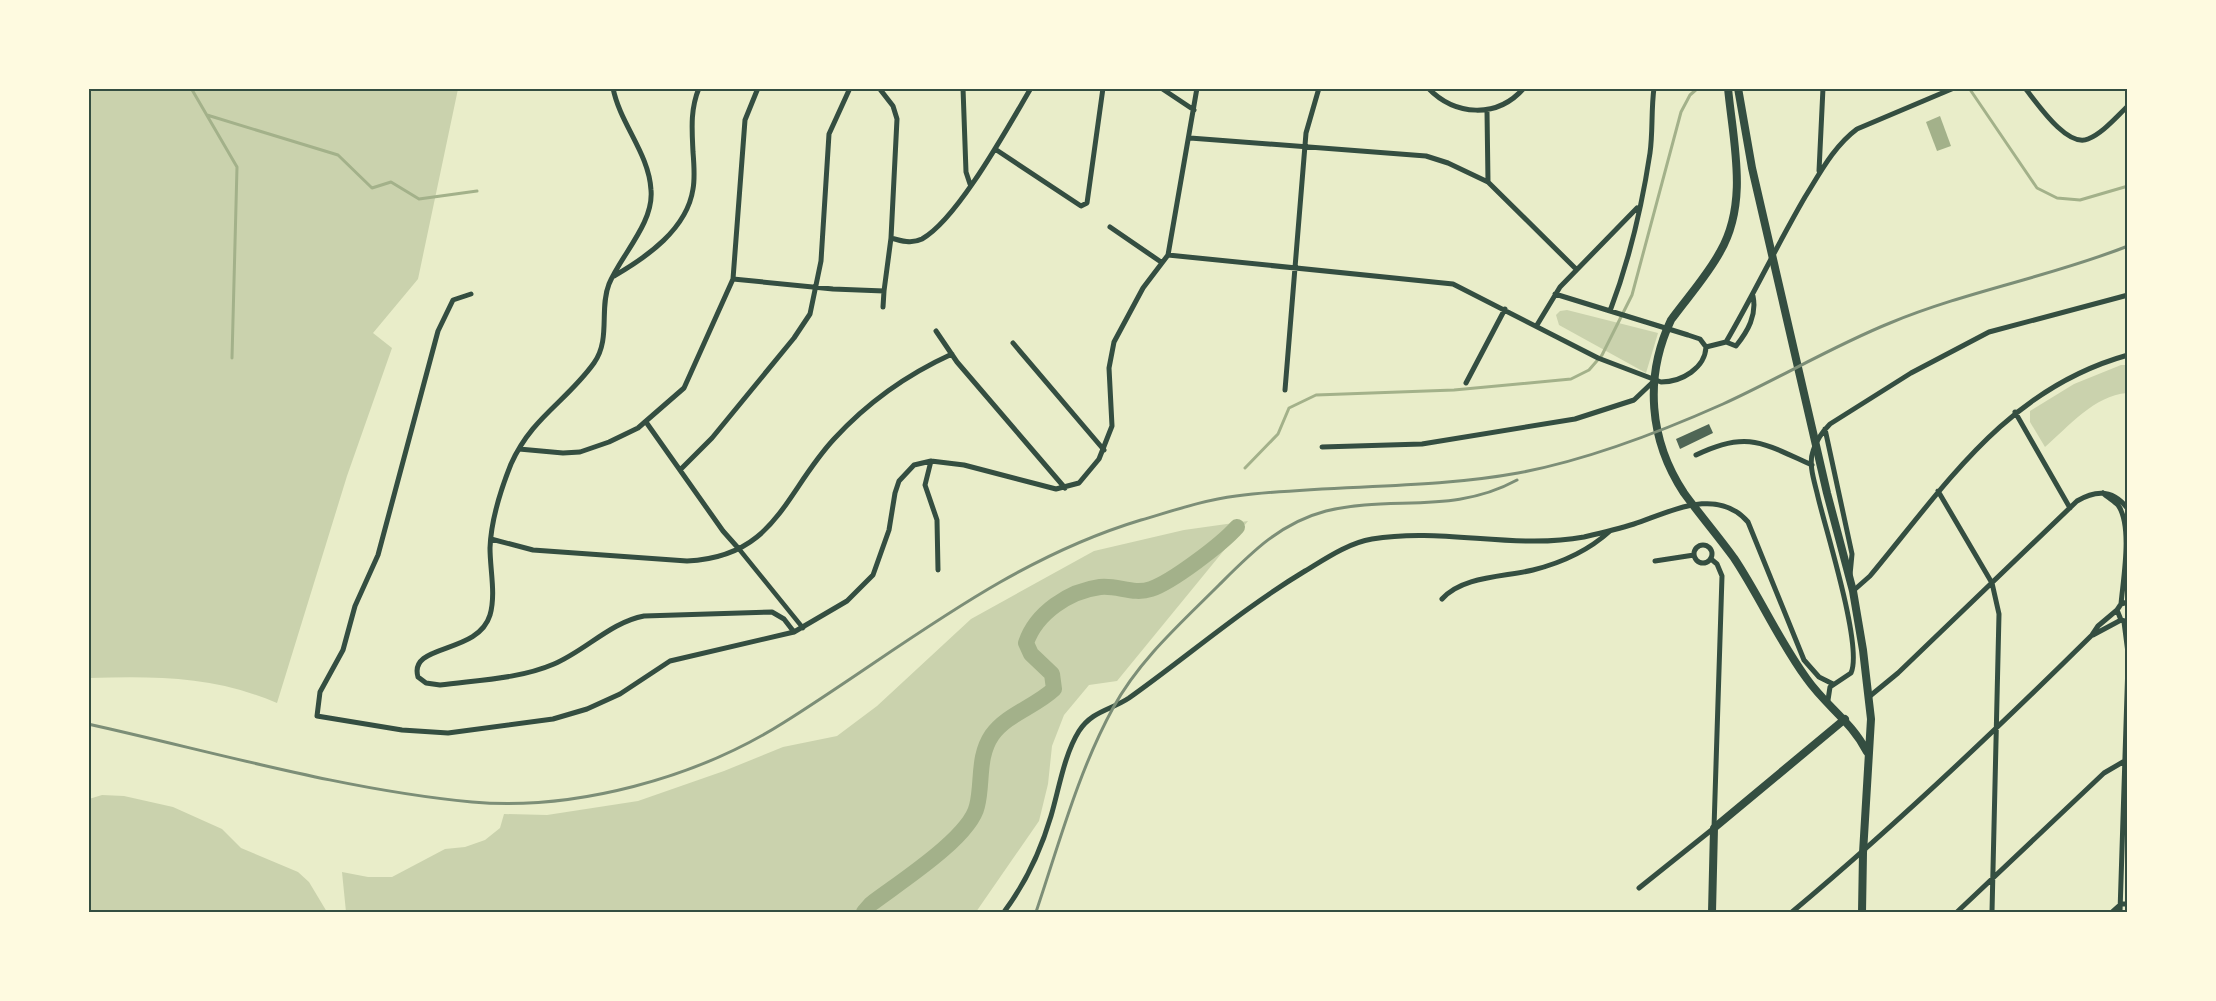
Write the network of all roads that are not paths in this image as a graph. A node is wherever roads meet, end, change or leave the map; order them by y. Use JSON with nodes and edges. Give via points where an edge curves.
{"nodes":[{"id":1,"x":613,"y":88,"type":"edge"},
{"id":2,"x":699,"y":88,"type":"edge"},
{"id":3,"x":758,"y":88,"type":"edge"},
{"id":4,"x":850,"y":88,"type":"edge"},
{"id":5,"x":879,"y":88,"type":"edge"},
{"id":6,"x":963,"y":88,"type":"edge"},
{"id":7,"x":1031,"y":88,"type":"edge"},
{"id":8,"x":1103,"y":88,"type":"edge"},
{"id":9,"x":1161,"y":88,"type":"edge"},
{"id":10,"x":1197,"y":88,"type":"edge"},
{"id":11,"x":1319,"y":88,"type":"edge"},
{"id":12,"x":1428,"y":88,"type":"edge"},
{"id":13,"x":1524,"y":88,"type":"edge"},
{"id":14,"x":1654,"y":88,"type":"edge"},
{"id":15,"x":1728,"y":88,"type":"edge"},
{"id":16,"x":1738,"y":88,"type":"edge"},
{"id":17,"x":1823,"y":88,"type":"edge"},
{"id":18,"x":1954,"y":88,"type":"edge"},
{"id":19,"x":2025,"y":88,"type":"edge"},
{"id":20,"x":2127,"y":106,"type":"edge"},
{"id":21,"x":1194,"y":110,"type":"junction"},
{"id":22,"x":1487,"y":111,"type":"junction"},
{"id":23,"x":1190,"y":138,"type":"junction"},
{"id":24,"x":1305,"y":147,"type":"junction"},
{"id":25,"x":995,"y":149,"type":"junction"},
{"id":26,"x":1820,"y":173,"type":"junction"},
{"id":27,"x":1488,"y":182,"type":"junction"},
{"id":28,"x":970,"y":184,"type":"junction"},
{"id":29,"x":1638,"y":207,"type":"junction"},
{"id":30,"x":1110,"y":227,"type":"dead end"},
{"id":31,"x":891,"y":238,"type":"junction"},
{"id":32,"x":1168,"y":255,"type":"junction"},
{"id":33,"x":1772,"y":255,"type":"junction"},
{"id":34,"x":1161,"y":262,"type":"junction"},
{"id":35,"x":1295,"y":267,"type":"junction"},
{"id":36,"x":1576,"y":269,"type":"junction"},
{"id":37,"x":613,"y":276,"type":"junction"},
{"id":38,"x":733,"y":279,"type":"junction"},
{"id":39,"x":817,"y":287,"type":"junction"},
{"id":40,"x":884,"y":291,"type":"junction"},
{"id":41,"x":471,"y":294,"type":"dead end"},
{"id":42,"x":1555,"y":294,"type":"junction"},
{"id":43,"x":2127,"y":295,"type":"edge"},
{"id":44,"x":1753,"y":296,"type":"junction"},
{"id":45,"x":883,"y":307,"type":"dead end"},
{"id":46,"x":1505,"y":309,"type":"junction"},
{"id":47,"x":1612,"y":311,"type":"junction"},
{"id":48,"x":1537,"y":325,"type":"junction"},
{"id":49,"x":936,"y":331,"type":"dead end"},
{"id":50,"x":1726,"y":342,"type":"junction"},
{"id":51,"x":1013,"y":343,"type":"dead end"},
{"id":52,"x":1706,"y":347,"type":"junction"},
{"id":53,"x":952,"y":354,"type":"junction"},
{"id":54,"x":2127,"y":355,"type":"edge"},
{"id":55,"x":1655,"y":380,"type":"junction"},
{"id":56,"x":1466,"y":383,"type":"dead end"},
{"id":57,"x":1285,"y":390,"type":"dead end"},
{"id":58,"x":2015,"y":412,"type":"junction"},
{"id":59,"x":646,"y":422,"type":"junction"},
{"id":60,"x":1825,"y":429,"type":"junction"},
{"id":61,"x":1322,"y":447,"type":"dead end"},
{"id":62,"x":519,"y":449,"type":"junction"},
{"id":63,"x":1104,"y":450,"type":"junction"},
{"id":64,"x":1696,"y":455,"type":"dead end"},
{"id":65,"x":931,"y":461,"type":"junction"},
{"id":66,"x":1812,"y":465,"type":"junction"},
{"id":67,"x":681,"y":469,"type":"junction"},
{"id":68,"x":1065,"y":488,"type":"junction"},
{"id":69,"x":1938,"y":491,"type":"junction"},
{"id":70,"x":2102,"y":492,"type":"junction"},
{"id":71,"x":2070,"y":508,"type":"junction"},
{"id":72,"x":2127,"y":509,"type":"edge"},
{"id":73,"x":1611,"y":530,"type":"junction"},
{"id":74,"x":491,"y":540,"type":"junction"},
{"id":75,"x":2126,"y":545,"type":"edge"},
{"id":76,"x":739,"y":549,"type":"junction"},
{"id":77,"x":1694,"y":555,"type":"junction"},
{"id":78,"x":2126,"y":558,"type":"edge"},
{"id":79,"x":1712,"y":559,"type":"junction"},
{"id":80,"x":1655,"y":561,"type":"dead end"},
{"id":81,"x":938,"y":570,"type":"dead end"},
{"id":82,"x":1849,"y":577,"type":"junction"},
{"id":83,"x":1992,"y":583,"type":"junction"},
{"id":84,"x":1853,"y":591,"type":"junction"},
{"id":85,"x":1442,"y":599,"type":"dead end"},
{"id":86,"x":2124,"y":603,"type":"edge"},
{"id":87,"x":2117,"y":610,"type":"junction"},
{"id":88,"x":2124,"y":622,"type":"edge"},
{"id":89,"x":803,"y":628,"type":"junction"},
{"id":90,"x":794,"y":632,"type":"junction"},
{"id":91,"x":2092,"y":635,"type":"junction"},
{"id":92,"x":2127,"y":653,"type":"edge"},
{"id":93,"x":2127,"y":663,"type":"edge"},
{"id":94,"x":1833,"y":684,"type":"junction"},
{"id":95,"x":1870,"y":696,"type":"junction"},
{"id":96,"x":1828,"y":700,"type":"junction"},
{"id":97,"x":1845,"y":719,"type":"junction"},
{"id":98,"x":1996,"y":728,"type":"junction"},
{"id":99,"x":1867,"y":752,"type":"junction"},
{"id":100,"x":2125,"y":759,"type":"edge"},
{"id":101,"x":1713,"y":828,"type":"junction"},
{"id":102,"x":1863,"y":853,"type":"junction"},
{"id":103,"x":1993,"y":878,"type":"junction"},
{"id":104,"x":1639,"y":888,"type":"dead end"},
{"id":105,"x":2124,"y":904,"type":"edge"},
{"id":106,"x":1004,"y":912,"type":"edge"},
{"id":107,"x":1712,"y":912,"type":"edge"},
{"id":108,"x":1792,"y":912,"type":"edge"},
{"id":109,"x":1862,"y":912,"type":"edge"},
{"id":110,"x":1957,"y":912,"type":"edge"},
{"id":111,"x":1992,"y":912,"type":"edge"},
{"id":112,"x":2112,"y":912,"type":"edge"},
{"id":113,"x":2120,"y":912,"type":"edge"}],
"edges":[{"from":1,"to":37,"type":"street","via":[[623,119],[644,158],[652,197],[645,219]]},
{"from":2,"to":37,"type":"street","via":[[692,111],[694,188],[690,203],[674,230]]},
{"from":3,"to":38,"type":"street","via":[[746,120]]},
{"from":4,"to":39,"type":"street","via":[[827,143]]},
{"from":5,"to":31,"type":"street","via":[[893,106],[897,119]]},
{"from":6,"to":28,"type":"street","via":[[966,172]]},
{"from":7,"to":25,"type":"street"},
{"from":8,"to":25,"type":"street","via":[[1087,203],[1081,206]]},
{"from":9,"to":21,"type":"street"},
{"from":10,"to":21,"type":"street"},
{"from":11,"to":24,"type":"street"},
{"from":12,"to":22,"type":"street","via":[[1451,106]]},
{"from":13,"to":22,"type":"street","via":[[1509,101]]},
{"from":14,"to":29,"type":"street","via":[[1650,154]]},
{"from":15,"to":96,"type":"main road","via":[[1737,155],[1734,212],[1720,252],[1671,320],[1658,352],[1653,381],[1656,428],[1683,490],[1734,559],[1804,675]]},
{"from":16,"to":33,"type":"main road"},
{"from":17,"to":26,"type":"street"},
{"from":18,"to":26,"type":"street","via":[[1857,129],[1836,148]]},
{"from":19,"to":20,"type":"street","via":[[2063,132],[2078,140],[2090,138]]},
{"from":21,"to":23,"type":"street"},
{"from":22,"to":27,"type":"street"},
{"from":23,"to":24,"type":"street"},
{"from":23,"to":32,"type":"street"},
{"from":24,"to":27,"type":"street","via":[[1426,156]]},
{"from":24,"to":35,"type":"street"},
{"from":25,"to":28,"type":"street"},
{"from":26,"to":33,"type":"street"},
{"from":27,"to":36,"type":"street"},
{"from":28,"to":31,"type":"street","via":[[937,228],[921,239],[904,242]]},
{"from":29,"to":36,"type":"street"},
{"from":29,"to":47,"type":"street"},
{"from":30,"to":34,"type":"street"},
{"from":31,"to":40,"type":"street"},
{"from":32,"to":34,"type":"street"},
{"from":32,"to":35,"type":"street"},
{"from":33,"to":44,"type":"street"},
{"from":33,"to":82,"type":"main road"},
{"from":34,"to":63,"type":"street","via":[[1114,342],[1109,368],[1113,417]]},
{"from":35,"to":46,"type":"street","via":[[1446,282]]},
{"from":35,"to":57,"type":"street"},
{"from":36,"to":42,"type":"street"},
{"from":37,"to":62,"type":"street","via":[[607,291],[602,344],[595,361],[541,416]]},
{"from":38,"to":39,"type":"street"},
{"from":38,"to":59,"type":"street","via":[[684,388]]},
{"from":39,"to":40,"type":"street"},
{"from":39,"to":67,"type":"street","via":[[810,314],[794,338],[712,438]]},
{"from":40,"to":45,"type":"street"},
{"from":41,"to":90,"type":"street","via":[[453,300],[438,331],[378,555],[355,606],[343,650],[320,692],[317,716],[448,733],[553,719],[620,694],[670,662]]},
{"from":42,"to":47,"type":"street"},
{"from":42,"to":48,"type":"street"},
{"from":43,"to":60,"type":"street","via":[[1989,332],[1911,373]]},
{"from":44,"to":50,"type":"street"},
{"from":44,"to":50,"type":"street","via":[[1755,309],[1749,327],[1736,346]]},
{"from":46,"to":48,"type":"street"},
{"from":46,"to":56,"type":"street"},
{"from":47,"to":52,"type":"street","via":[[1700,339]]},
{"from":48,"to":55,"type":"street","via":[[1585,351]]},
{"from":49,"to":53,"type":"street"},
{"from":50,"to":52,"type":"street"},
{"from":51,"to":63,"type":"street"},
{"from":52,"to":55,"type":"street","via":[[1702,363],[1690,373],[1668,381]]},
{"from":53,"to":68,"type":"street"},
{"from":53,"to":76,"type":"street","via":[[861,412],[833,440],[775,519]]},
{"from":54,"to":58,"type":"street","via":[[2072,375]]},
{"from":55,"to":61,"type":"street","via":[[1634,400],[1575,419],[1422,444]]},
{"from":58,"to":69,"type":"street"},
{"from":58,"to":71,"type":"street"},
{"from":59,"to":62,"type":"street","via":[[580,452]]},
{"from":59,"to":67,"type":"street"},
{"from":60,"to":66,"type":"street","via":[[1812,451]]},
{"from":60,"to":82,"type":"street","via":[[1851,554]]},
{"from":62,"to":74,"type":"street","via":[[500,499]]},
{"from":63,"to":68,"type":"street","via":[[1088,476]]},
{"from":64,"to":66,"type":"street","via":[[1737,441],[1761,442]]},
{"from":65,"to":68,"type":"street","via":[[964,465],[1047,488]]},
{"from":65,"to":81,"type":"street","via":[[925,485],[937,520]]},
{"from":65,"to":89,"type":"street","via":[[914,465],[899,481],[881,557],[869,582],[847,601]]},
{"from":66,"to":94,"type":"street","via":[[1847,606],[1855,655],[1851,673]]},
{"from":67,"to":76,"type":"street"},
{"from":69,"to":83,"type":"street"},
{"from":69,"to":84,"type":"street","via":[[1870,576]]},
{"from":70,"to":71,"type":"street","via":[[2082,498]]},
{"from":70,"to":72,"type":"street","via":[[2116,497]]},
{"from":70,"to":75,"type":"street","via":[[2118,506]]},
{"from":71,"to":83,"type":"street"},
{"from":73,"to":85,"type":"street","via":[[1595,545],[1573,556],[1535,570],[1466,584]]},
{"from":73,"to":94,"type":"street","via":[[1693,504],[1724,506],[1742,515],[1756,539],[1804,660],[1818,677]]},
{"from":73,"to":106,"type":"street","via":[[1563,540],[1429,536],[1372,539],[1353,545],[1289,580],[1233,617],[1127,699],[1087,721],[1068,758],[1046,833],[1022,885]]},
{"from":74,"to":76,"type":"street","via":[[533,550],[687,561],[707,560]]},
{"from":74,"to":90,"type":"street","via":[[492,606],[485,627],[466,642],[424,657],[417,672],[421,681],[440,685],[543,668],[628,620],[644,616],[772,612]]},
{"from":75,"to":78,"type":"street"},
{"from":76,"to":89,"type":"street"},
{"from":77,"to":79,"type":"street","via":[[1703,564]]},
{"from":77,"to":79,"type":"street","via":[[1697,546],[1707,545],[1713,552]]},
{"from":77,"to":80,"type":"street"},
{"from":78,"to":86,"type":"street"},
{"from":79,"to":101,"type":"street","via":[[1722,576]]},
{"from":82,"to":84,"type":"main road"},
{"from":83,"to":95,"type":"street"},
{"from":83,"to":98,"type":"street","via":[[2000,614]]},
{"from":84,"to":95,"type":"main road"},
{"from":86,"to":87,"type":"street"},
{"from":87,"to":88,"type":"street"},
{"from":87,"to":91,"type":"street"},
{"from":88,"to":91,"type":"street"},
{"from":88,"to":92,"type":"street"},
{"from":89,"to":90,"type":"street"},
{"from":91,"to":98,"type":"street"},
{"from":93,"to":100,"type":"street"},
{"from":94,"to":96,"type":"street"},
{"from":95,"to":99,"type":"main road"},
{"from":96,"to":97,"type":"main road"},
{"from":97,"to":99,"type":"main road"},
{"from":97,"to":101,"type":"main road"},
{"from":98,"to":102,"type":"street"},
{"from":98,"to":103,"type":"street"},
{"from":99,"to":102,"type":"main road"},
{"from":100,"to":103,"type":"street","via":[[2104,773]]},
{"from":100,"to":105,"type":"street"},
{"from":101,"to":104,"type":"street"},
{"from":101,"to":107,"type":"main road"},
{"from":102,"to":108,"type":"street"},
{"from":102,"to":109,"type":"main road"},
{"from":103,"to":110,"type":"street"},
{"from":103,"to":111,"type":"street"},
{"from":105,"to":112,"type":"street"},
{"from":105,"to":113,"type":"street"}]}
